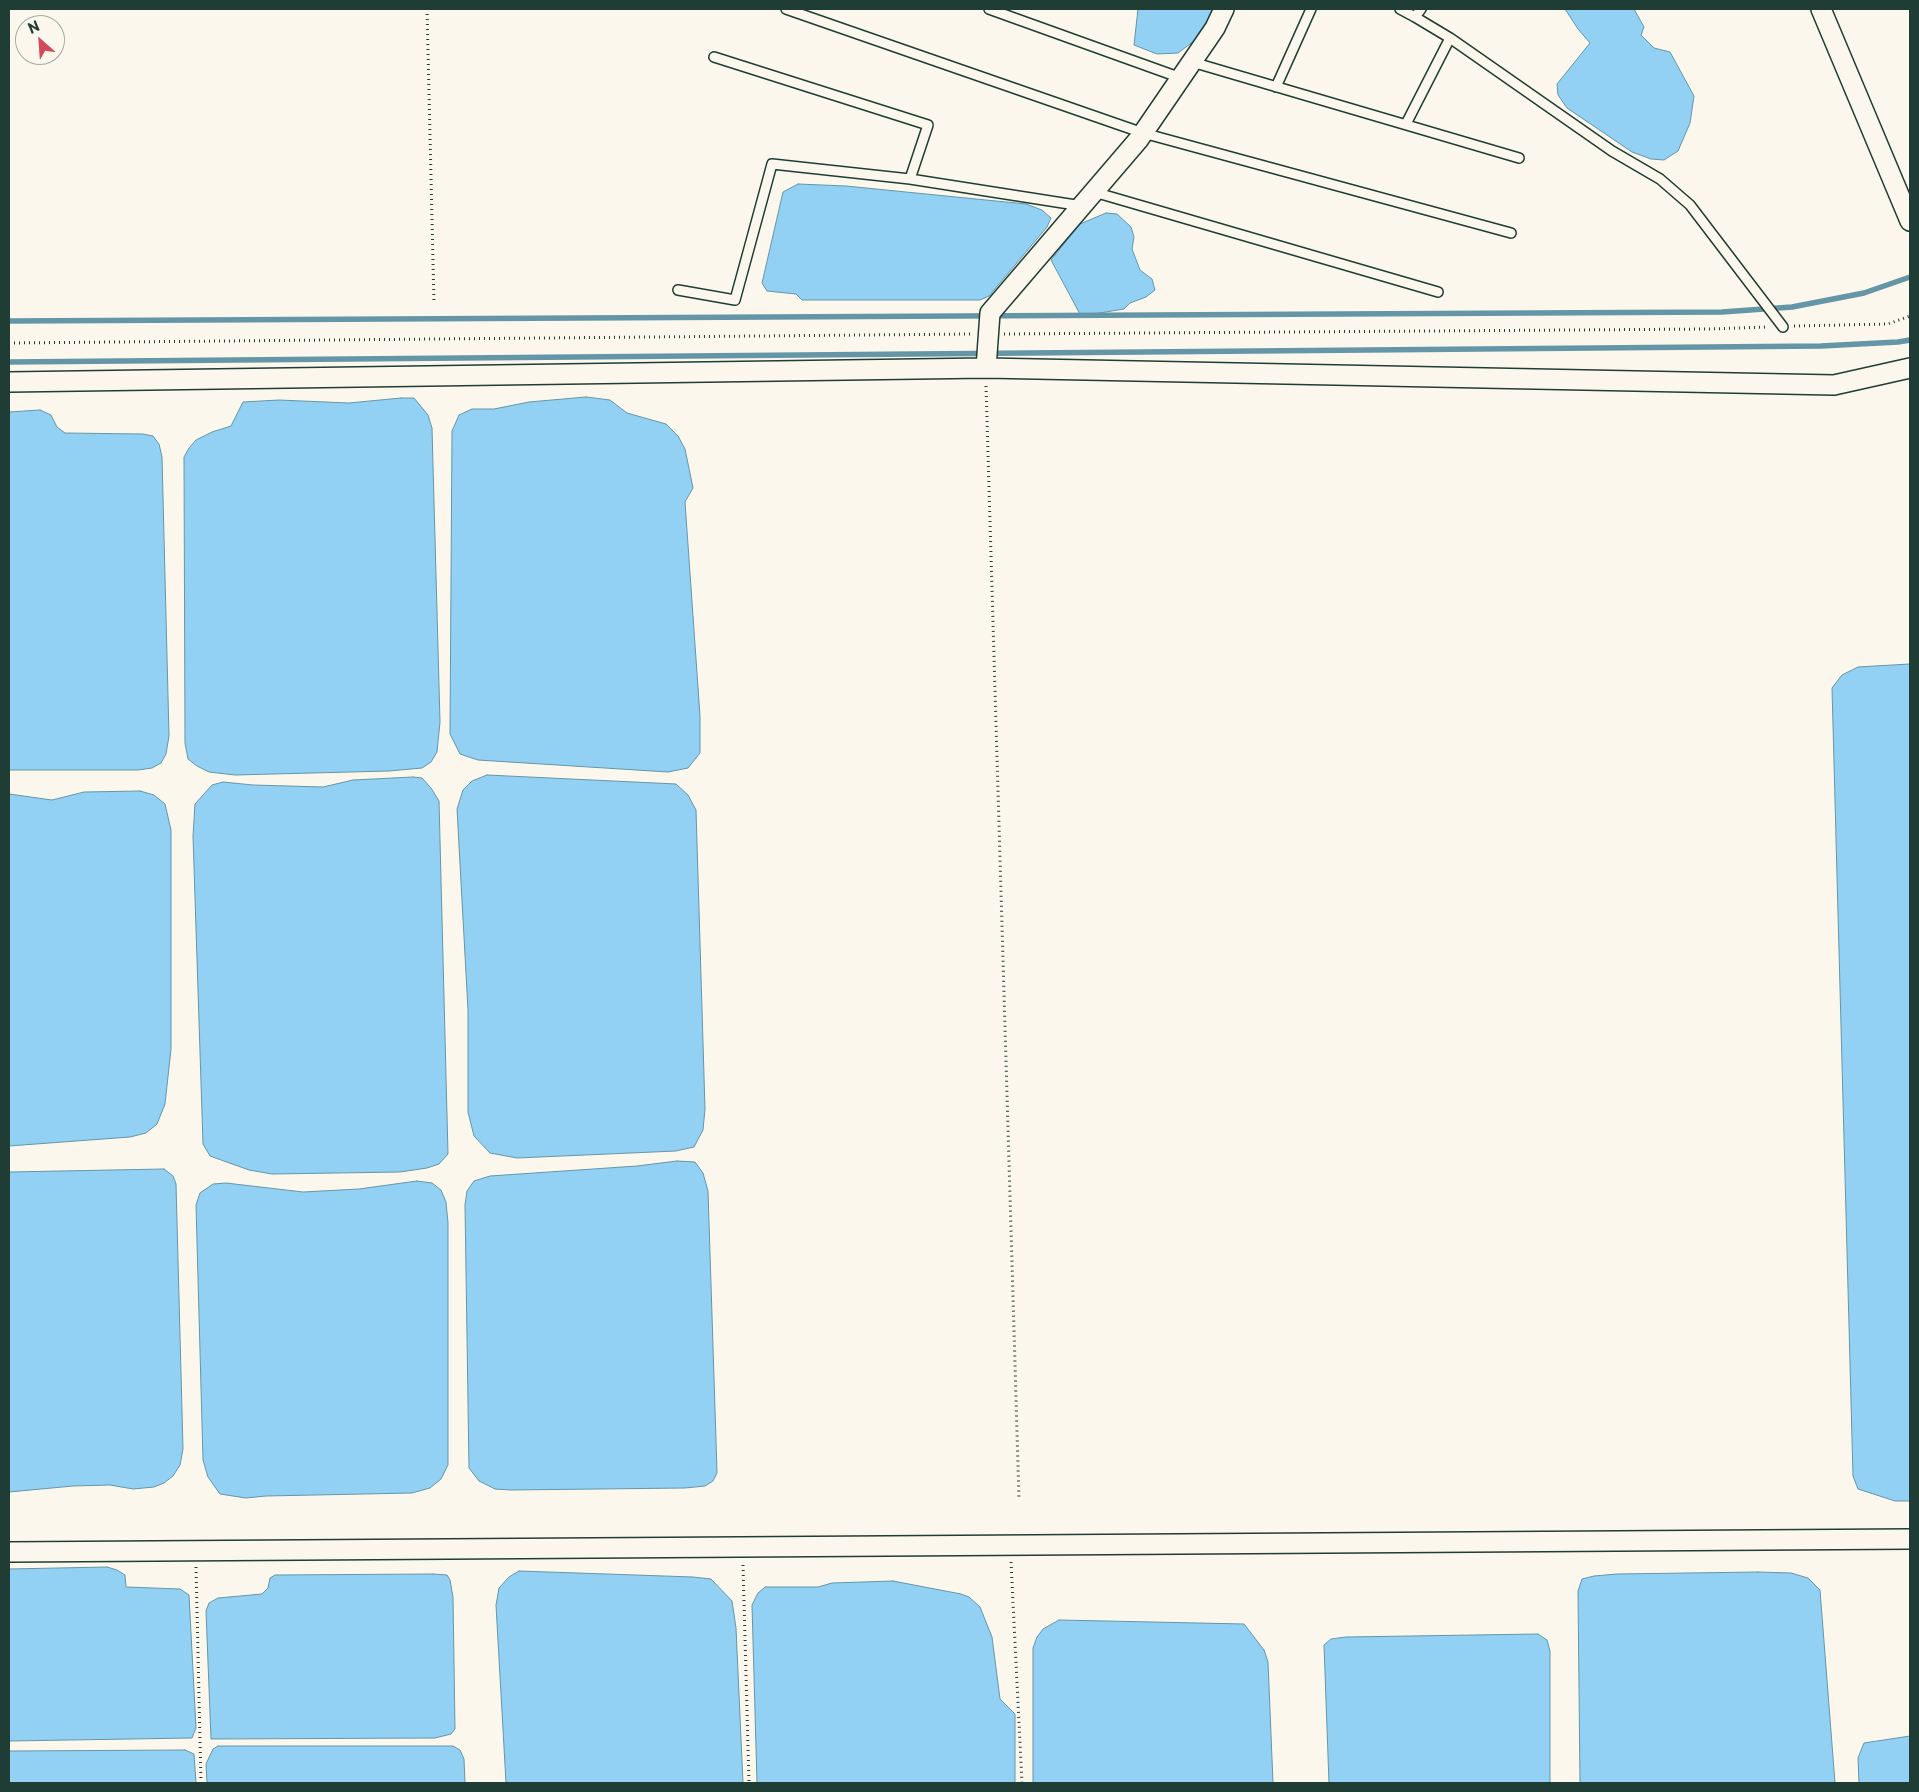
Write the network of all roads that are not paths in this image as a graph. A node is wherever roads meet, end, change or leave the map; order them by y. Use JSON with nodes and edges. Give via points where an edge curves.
{"nodes":[{"id":1,"x":786,"y":9,"type":"edge"},
{"id":2,"x":989,"y":9,"type":"edge"},
{"id":3,"x":1224,"y":9,"type":"edge"},
{"id":4,"x":1311,"y":9,"type":"edge"},
{"id":5,"x":1400,"y":9,"type":"edge"},
{"id":6,"x":1421,"y":9,"type":"edge"},
{"id":7,"x":1821,"y":9,"type":"edge"},
{"id":8,"x":1415,"y":17,"type":"junction"},
{"id":9,"x":1450,"y":38,"type":"junction"},
{"id":10,"x":714,"y":57,"type":"dead end"},
{"id":11,"x":1192,"y":62,"type":"junction"},
{"id":12,"x":1181,"y":78,"type":"junction"},
{"id":13,"x":1276,"y":87,"type":"junction"},
{"id":14,"x":1406,"y":124,"type":"junction"},
{"id":15,"x":1144,"y":133,"type":"junction"},
{"id":16,"x":1519,"y":158,"type":"dead end"},
{"id":17,"x":910,"y":179,"type":"junction"},
{"id":18,"x":1094,"y":192,"type":"junction"},
{"id":19,"x":1082,"y":206,"type":"junction"},
{"id":20,"x":1910,"y":221,"type":"edge"},
{"id":21,"x":1511,"y":233,"type":"dead end"},
{"id":22,"x":678,"y":290,"type":"dead end"},
{"id":23,"x":1438,"y":292,"type":"dead end"},
{"id":24,"x":1783,"y":327,"type":"road end"},
{"id":25,"x":988,"y":341,"type":"junction"},
{"id":26,"x":1910,"y":368,"type":"edge"},
{"id":27,"x":9,"y":382,"type":"edge"},
{"id":28,"x":1910,"y":1539,"type":"edge"},
{"id":29,"x":9,"y":1552,"type":"edge"}],
"edges":[{"from":1,"to":15,"type":"lane"},
{"from":2,"to":12,"type":"lane"},
{"from":3,"to":11,"type":"street","via":[[1216,28]]},
{"from":4,"to":13,"type":"lane"},
{"from":5,"to":8,"type":"lane"},
{"from":6,"to":8,"type":"lane"},
{"from":7,"to":20,"type":"street"},
{"from":8,"to":9,"type":"lane"},
{"from":9,"to":14,"type":"lane"},
{"from":9,"to":24,"type":"lane","via":[[1612,151],[1660,179],[1690,205]]},
{"from":10,"to":17,"type":"lane","via":[[928,125]]},
{"from":11,"to":12,"type":"street"},
{"from":11,"to":13,"type":"lane"},
{"from":12,"to":15,"type":"street"},
{"from":13,"to":14,"type":"lane"},
{"from":14,"to":16,"type":"lane"},
{"from":15,"to":18,"type":"street"},
{"from":15,"to":21,"type":"lane"},
{"from":17,"to":19,"type":"lane"},
{"from":17,"to":22,"type":"lane","via":[[772,164],[735,300]]},
{"from":18,"to":19,"type":"street"},
{"from":18,"to":23,"type":"lane"},
{"from":19,"to":25,"type":"street"},
{"from":25,"to":26,"type":"street","via":[[1834,385]]},
{"from":25,"to":27,"type":"street"},
{"from":28,"to":29,"type":"street"}]}
